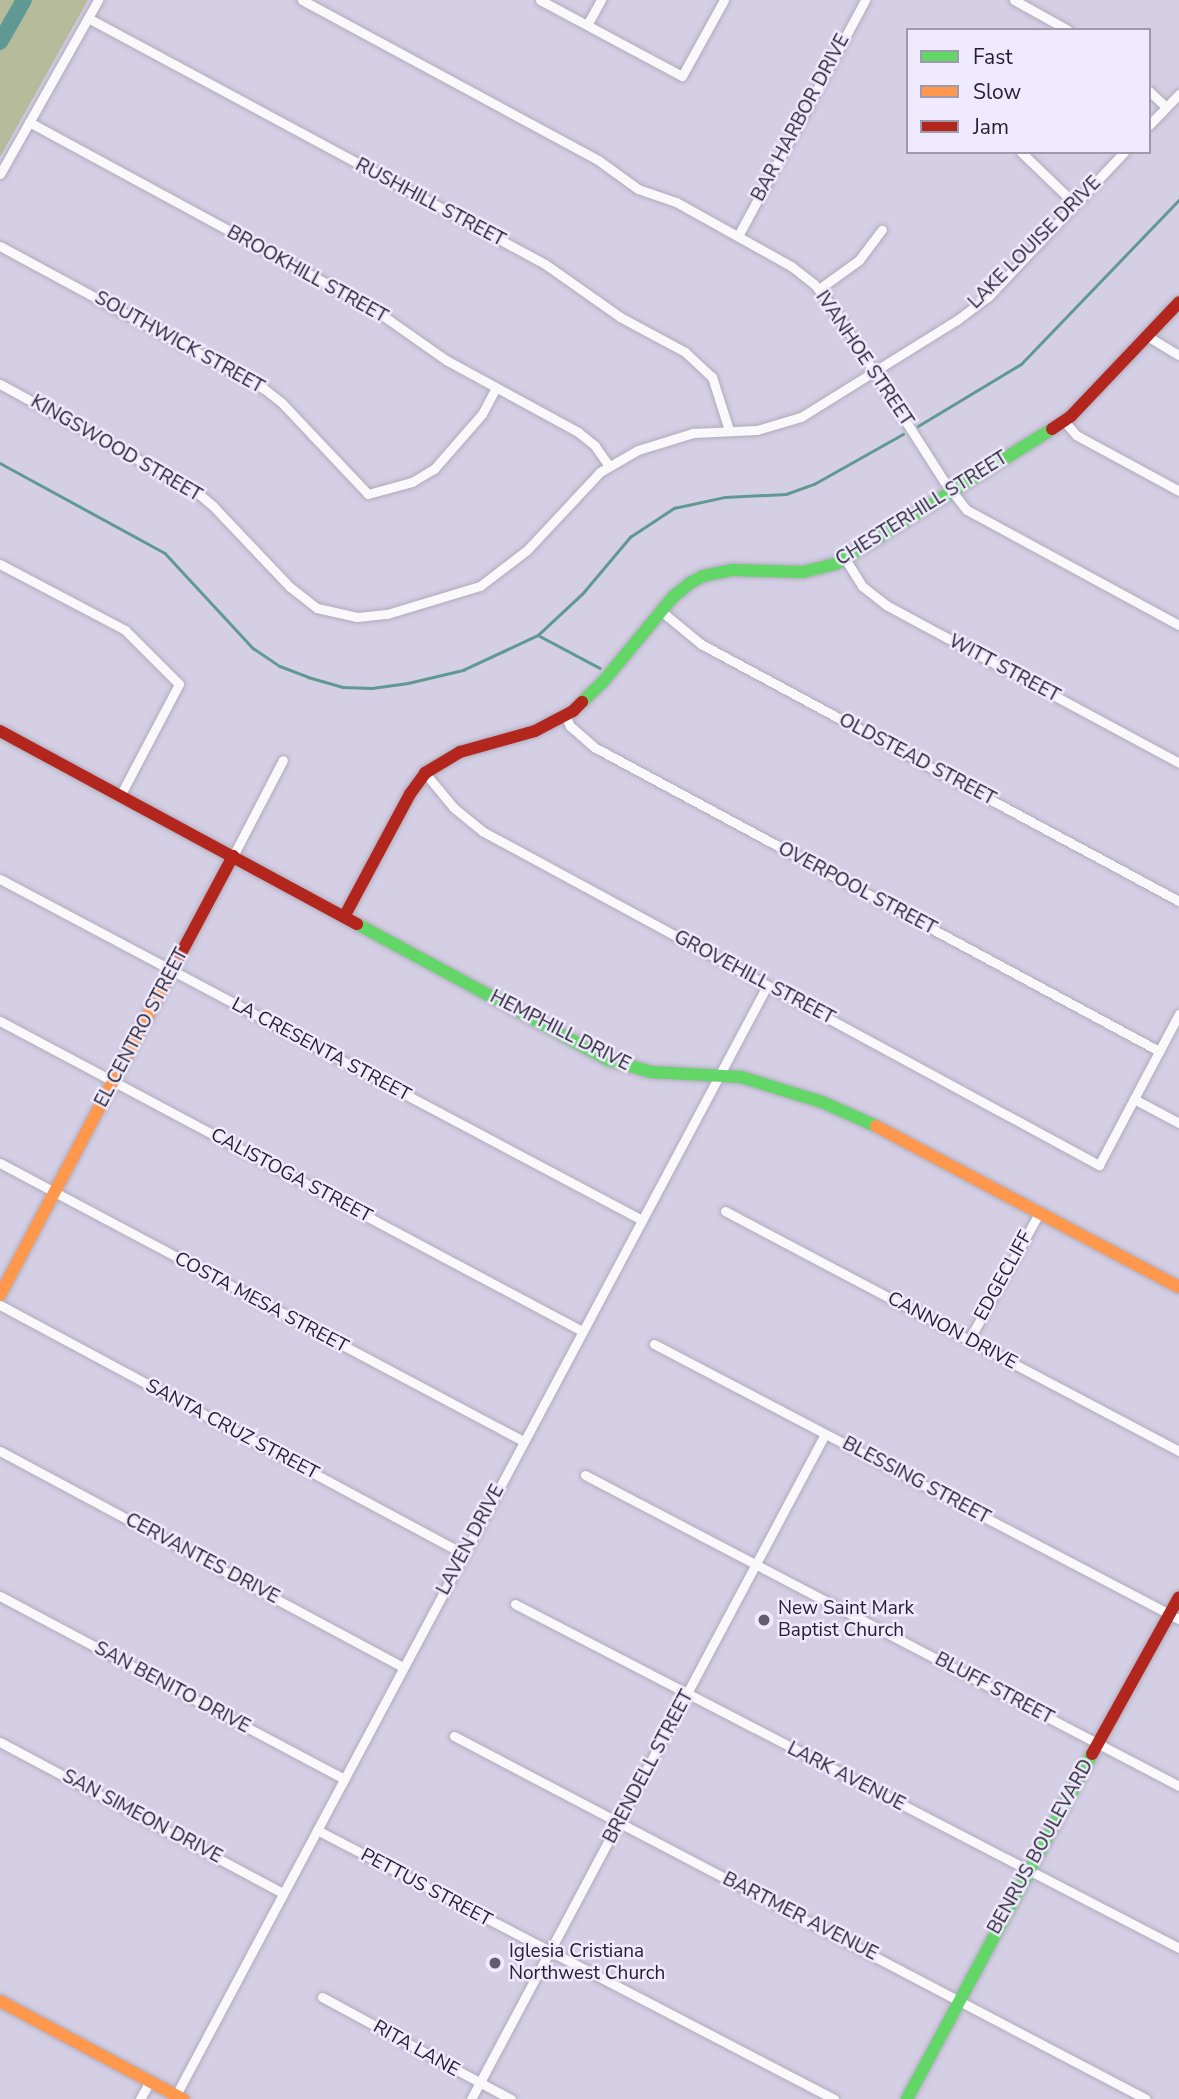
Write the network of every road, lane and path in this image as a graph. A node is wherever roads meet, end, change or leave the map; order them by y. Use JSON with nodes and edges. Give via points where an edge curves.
{"nodes":[{"id":1,"x":98,"y":0,"type":"edge"},
{"id":2,"x":302,"y":0,"type":"edge"},
{"id":3,"x":540,"y":0,"type":"edge"},
{"id":4,"x":601,"y":0,"type":"edge"},
{"id":5,"x":724,"y":0,"type":"edge"},
{"id":6,"x":865,"y":0,"type":"edge"},
{"id":7,"x":1014,"y":0,"type":"edge"},
{"id":8,"x":88,"y":18,"type":"junction"},
{"id":9,"x":587,"y":25,"type":"junction"},
{"id":10,"x":1064,"y":28,"type":"edge"},
{"id":11,"x":1151,"y":93,"type":"edge"},
{"id":12,"x":1179,"y":94,"type":"edge"},
{"id":13,"x":1166,"y":107,"type":"junction"},
{"id":14,"x":29,"y":122,"type":"junction"},
{"id":15,"x":1151,"y":123,"type":"edge"},
{"id":16,"x":1023,"y":154,"type":"edge"},
{"id":17,"x":1122,"y":154,"type":"edge"},
{"id":18,"x":0,"y":174,"type":"edge"},
{"id":19,"x":1075,"y":204,"type":"junction"},
{"id":20,"x":882,"y":230,"type":"dead end"},
{"id":21,"x":738,"y":236,"type":"junction"},
{"id":22,"x":0,"y":246,"type":"edge"},
{"id":23,"x":819,"y":289,"type":"junction"},
{"id":24,"x":1179,"y":302,"type":"edge"},
{"id":25,"x":1147,"y":336,"type":"junction"},
{"id":26,"x":1179,"y":355,"type":"edge"},
{"id":27,"x":875,"y":370,"type":"junction"},
{"id":28,"x":0,"y":384,"type":"edge"},
{"id":29,"x":496,"y":388,"type":"junction"},
{"id":30,"x":1064,"y":421,"type":"junction"},
{"id":31,"x":729,"y":430,"type":"junction"},
{"id":32,"x":609,"y":466,"type":"junction"},
{"id":33,"x":950,"y":491,"type":"junction"},
{"id":34,"x":1179,"y":491,"type":"edge"},
{"id":35,"x":844,"y":557,"type":"junction"},
{"id":36,"x":0,"y":564,"type":"edge"},
{"id":37,"x":661,"y":611,"type":"junction"},
{"id":38,"x":357,"y":617,"type":"joint"},
{"id":39,"x":1179,"y":625,"type":"edge"},
{"id":40,"x":565,"y":715,"type":"junction"},
{"id":41,"x":0,"y":731,"type":"edge"},
{"id":42,"x":283,"y":760,"type":"dead end"},
{"id":43,"x":1179,"y":763,"type":"edge"},
{"id":44,"x":425,"y":773,"type":"junction"},
{"id":45,"x":120,"y":796,"type":"junction"},
{"id":46,"x":233,"y":856,"type":"junction"},
{"id":47,"x":0,"y":879,"type":"edge"},
{"id":48,"x":1179,"y":901,"type":"edge"},
{"id":49,"x":344,"y":917,"type":"junction"},
{"id":50,"x":173,"y":971,"type":"junction"},
{"id":51,"x":767,"y":986,"type":"junction"},
{"id":52,"x":1179,"y":1014,"type":"edge"},
{"id":53,"x":0,"y":1021,"type":"edge"},
{"id":54,"x":1159,"y":1051,"type":"junction"},
{"id":55,"x":719,"y":1074,"type":"junction"},
{"id":56,"x":114,"y":1082,"type":"junction"},
{"id":57,"x":1134,"y":1099,"type":"junction"},
{"id":58,"x":1179,"y":1123,"type":"edge"},
{"id":59,"x":0,"y":1163,"type":"edge"},
{"id":60,"x":54,"y":1192,"type":"junction"},
{"id":61,"x":725,"y":1211,"type":"dead end"},
{"id":62,"x":1039,"y":1213,"type":"junction"},
{"id":63,"x":642,"y":1220,"type":"junction"},
{"id":64,"x":1179,"y":1287,"type":"edge"},
{"id":65,"x":0,"y":1295,"type":"edge"},
{"id":66,"x":0,"y":1305,"type":"edge"},
{"id":67,"x":582,"y":1331,"type":"junction"},
{"id":68,"x":969,"y":1340,"type":"junction"},
{"id":69,"x":654,"y":1344,"type":"dead end"},
{"id":70,"x":825,"y":1434,"type":"junction"},
{"id":71,"x":523,"y":1441,"type":"junction"},
{"id":72,"x":0,"y":1451,"type":"edge"},
{"id":73,"x":1179,"y":1451,"type":"edge"},
{"id":74,"x":584,"y":1475,"type":"dead end"},
{"id":75,"x":464,"y":1553,"type":"junction"},
{"id":76,"x":756,"y":1566,"type":"junction"},
{"id":77,"x":0,"y":1596,"type":"edge"},
{"id":78,"x":1179,"y":1597,"type":"edge"},
{"id":79,"x":515,"y":1604,"type":"dead end"},
{"id":80,"x":1174,"y":1616,"type":"edge"},
{"id":81,"x":403,"y":1667,"type":"junction"},
{"id":82,"x":688,"y":1694,"type":"junction"},
{"id":83,"x":454,"y":1736,"type":"dead end"},
{"id":84,"x":0,"y":1742,"type":"edge"},
{"id":85,"x":1097,"y":1743,"type":"junction"},
{"id":86,"x":344,"y":1779,"type":"junction"},
{"id":87,"x":1179,"y":1786,"type":"edge"},
{"id":88,"x":620,"y":1822,"type":"junction"},
{"id":89,"x":317,"y":1830,"type":"junction"},
{"id":90,"x":1028,"y":1870,"type":"junction"},
{"id":91,"x":283,"y":1893,"type":"junction"},
{"id":92,"x":1179,"y":1948,"type":"edge"},
{"id":93,"x":550,"y":1953,"type":"junction"},
{"id":94,"x":322,"y":1997,"type":"dead end"},
{"id":95,"x":959,"y":1999,"type":"junction"},
{"id":96,"x":0,"y":2001,"type":"edge"},
{"id":97,"x":150,"y":2081,"type":"junction"},
{"id":98,"x":480,"y":2084,"type":"junction"},
{"id":99,"x":180,"y":2097,"type":"edge"},
{"id":100,"x":140,"y":2099,"type":"edge"},
{"id":101,"x":471,"y":2099,"type":"edge"},
{"id":102,"x":511,"y":2099,"type":"edge"},
{"id":103,"x":834,"y":2099,"type":"edge"},
{"id":104,"x":907,"y":2099,"type":"edge"},
{"id":105,"x":1146,"y":2099,"type":"edge"}],
"edges":[{"from":1,"to":8,"type":"street"},
{"from":2,"to":21,"type":"street","name":"IVANHOE STREET","via":[[598,160],[638,189],[676,202]]},
{"from":3,"to":9,"type":"street"},
{"from":4,"to":9,"type":"street"},
{"from":5,"to":9,"type":"street","via":[[682,76]]},
{"from":6,"to":21,"type":"street","name":"BAR HARBOR DRIVE"},
{"from":7,"to":10,"type":"street"},
{"from":8,"to":14,"type":"street"},
{"from":8,"to":31,"type":"street","name":"RUSHHILL STREET","via":[[544,264],[620,317],[685,352],[712,377]]},
{"from":11,"to":13,"type":"street"},
{"from":12,"to":13,"type":"street"},
{"from":13,"to":15,"type":"street"},
{"from":14,"to":18,"type":"street"},
{"from":14,"to":29,"type":"street","name":"BROOKHILL STREET","via":[[372,308],[428,349]]},
{"from":16,"to":19,"type":"street"},
{"from":17,"to":19,"type":"street","name":"LAKE LOUISE DRIVE"},
{"from":19,"to":27,"type":"street","name":"LAKE LOUISE DRIVE","via":[[979,303]]},
{"from":20,"to":23,"type":"street","via":[[859,260]]},
{"from":21,"to":23,"type":"street","name":"IVANHOE STREET","via":[[791,265]]},
{"from":22,"to":29,"type":"street","name":"SOUTHWICK STREET","via":[[263,388],[368,494],[412,482],[434,469],[482,414]]},
{"from":23,"to":27,"type":"street","name":"IVANHOE STREET"},
{"from":24,"to":25,"type":"street","name":"CHESTERHILL STREET"},
{"from":25,"to":26,"type":"street"},
{"from":25,"to":30,"type":"street","name":"CHESTERHILL STREET"},
{"from":27,"to":31,"type":"street","name":"LAKE LOUISE DRIVE","via":[[792,421]]},
{"from":27,"to":33,"type":"street","name":"IVANHOE STREET"},
{"from":28,"to":38,"type":"street","name":"KINGSWOOD STREET","via":[[194,490],[305,600],[327,611]]},
{"from":29,"to":32,"type":"street","name":"BROOKHILL STREET","via":[[578,432]]},
{"from":30,"to":33,"type":"street","name":"CHESTERHILL STREET"},
{"from":30,"to":34,"type":"street","via":[[1076,435]]},
{"from":31,"to":32,"type":"street","name":"LAKE LOUISE DRIVE","via":[[658,442]]},
{"from":32,"to":38,"type":"street","name":"LAKE LOUISE DRIVE","via":[[583,487],[521,556],[480,586],[387,614]]},
{"from":33,"to":35,"type":"street","name":"CHESTERHILL STREET"},
{"from":33,"to":39,"type":"street","name":"IVANHOE STREET","via":[[978,518]]},
{"from":35,"to":37,"type":"street","name":"CHESTERHILL STREET","via":[[803,572],[732,570],[703,576],[683,587]]},
{"from":35,"to":43,"type":"street","name":"WITT STREET","via":[[862,586],[886,605]]},
{"from":36,"to":45,"type":"street","via":[[125,630],[179,684]]},
{"from":37,"to":40,"type":"street","name":"CHESTERHILL STREET","via":[[602,683]]},
{"from":37,"to":48,"type":"street","name":"OLDSTEAD STREET","via":[[701,644]]},
{"from":40,"to":44,"type":"street","name":"CHESTERHILL STREET","via":[[535,731],[460,752]]},
{"from":40,"to":54,"type":"street","name":"OVERPOOL STREET","via":[[581,738],[594,747]]},
{"from":41,"to":45,"type":"street","name":"HEMPHILL DRIVE"},
{"from":42,"to":46,"type":"street","name":"EL CENTRO STREET"},
{"from":44,"to":49,"type":"street","name":"CHESTERHILL STREET"},
{"from":44,"to":51,"type":"street","name":"GROVEHILL STREET","via":[[454,808],[482,831]]},
{"from":45,"to":46,"type":"street","name":"HEMPHILL DRIVE"},
{"from":46,"to":49,"type":"street","name":"HEMPHILL DRIVE"},
{"from":46,"to":50,"type":"street","name":"EL CENTRO STREET"},
{"from":47,"to":50,"type":"street","name":"LA CRESENTA STREET"},
{"from":49,"to":55,"type":"street","name":"HEMPHILL DRIVE","via":[[616,1063],[651,1072]]},
{"from":50,"to":56,"type":"street","name":"EL CENTRO STREET"},
{"from":50,"to":63,"type":"street","name":"LA CRESENTA STREET"},
{"from":51,"to":55,"type":"street","name":"LAVEN DRIVE"},
{"from":51,"to":57,"type":"street","name":"GROVEHILL STREET","via":[[1099,1165]]},
{"from":52,"to":54,"type":"street"},
{"from":53,"to":56,"type":"street","name":"CALISTOGA STREET"},
{"from":54,"to":57,"type":"street"},
{"from":55,"to":62,"type":"street","name":"HEMPHILL DRIVE","via":[[766,1083],[866,1121]]},
{"from":55,"to":63,"type":"street","name":"LAVEN DRIVE"},
{"from":56,"to":60,"type":"street","name":"EL CENTRO STREET"},
{"from":56,"to":67,"type":"street","name":"CALISTOGA STREET"},
{"from":57,"to":58,"type":"street"},
{"from":59,"to":60,"type":"street","name":"COSTA MESA STREET"},
{"from":60,"to":65,"type":"street","name":"EL CENTRO STREET"},
{"from":60,"to":71,"type":"street","name":"COSTA MESA STREET"},
{"from":61,"to":68,"type":"street","name":"CANNON DRIVE"},
{"from":62,"to":64,"type":"street","name":"HEMPHILL DRIVE"},
{"from":62,"to":68,"type":"street","name":"EDGECLIFF"},
{"from":63,"to":67,"type":"street","name":"LAVEN DRIVE"},
{"from":66,"to":75,"type":"street","name":"SANTA CRUZ STREET"},
{"from":67,"to":71,"type":"street","name":"LAVEN DRIVE"},
{"from":68,"to":73,"type":"street","name":"CANNON DRIVE"},
{"from":69,"to":70,"type":"street","name":"BLESSING STREET"},
{"from":70,"to":76,"type":"street","name":"BRENDELL STREET"},
{"from":70,"to":80,"type":"street","name":"BLESSING STREET"},
{"from":71,"to":75,"type":"street","name":"LAVEN DRIVE"},
{"from":72,"to":81,"type":"street","name":"CERVANTES DRIVE"},
{"from":74,"to":76,"type":"street","name":"BLUFF STREET"},
{"from":75,"to":81,"type":"street","name":"LAVEN DRIVE"},
{"from":76,"to":82,"type":"street","name":"BRENDELL STREET"},
{"from":76,"to":85,"type":"street","name":"BLUFF STREET"},
{"from":77,"to":86,"type":"street","name":"SAN BENITO DRIVE"},
{"from":78,"to":80,"type":"street","name":"BENRUS BOULEVARD"},
{"from":79,"to":82,"type":"street","name":"LARK AVENUE"},
{"from":80,"to":85,"type":"street","name":"BENRUS BOULEVARD"},
{"from":81,"to":86,"type":"street","name":"LAVEN DRIVE"},
{"from":82,"to":88,"type":"street","name":"BRENDELL STREET"},
{"from":82,"to":90,"type":"street","name":"LARK AVENUE"},
{"from":83,"to":88,"type":"street","name":"BARTMER AVENUE"},
{"from":84,"to":91,"type":"street","name":"SAN SIMEON DRIVE"},
{"from":85,"to":87,"type":"street","name":"BLUFF STREET"},
{"from":85,"to":90,"type":"street","name":"BENRUS BOULEVARD"},
{"from":86,"to":89,"type":"street","name":"LAVEN DRIVE"},
{"from":88,"to":93,"type":"street","name":"BRENDELL STREET"},
{"from":88,"to":95,"type":"street","name":"BARTMER AVENUE"},
{"from":89,"to":91,"type":"street","name":"LAVEN DRIVE"},
{"from":89,"to":93,"type":"street","name":"PETTUS STREET"},
{"from":90,"to":92,"type":"street","name":"LARK AVENUE"},
{"from":90,"to":95,"type":"street","name":"BENRUS BOULEVARD"},
{"from":91,"to":99,"type":"street","name":"LAVEN DRIVE"},
{"from":93,"to":98,"type":"street","name":"BRENDELL STREET"},
{"from":93,"to":103,"type":"street","name":"PETTUS STREET"},
{"from":94,"to":98,"type":"street","name":"RITA LANE"},
{"from":95,"to":104,"type":"street","name":"BENRUS BOULEVARD"},
{"from":95,"to":105,"type":"street","name":"BARTMER AVENUE"},
{"from":96,"to":97,"type":"street"},
{"from":97,"to":99,"type":"street"},
{"from":97,"to":100,"type":"street"},
{"from":98,"to":101,"type":"street","name":"BRENDELL STREET"},
{"from":98,"to":102,"type":"street","name":"RITA LANE"}]}
